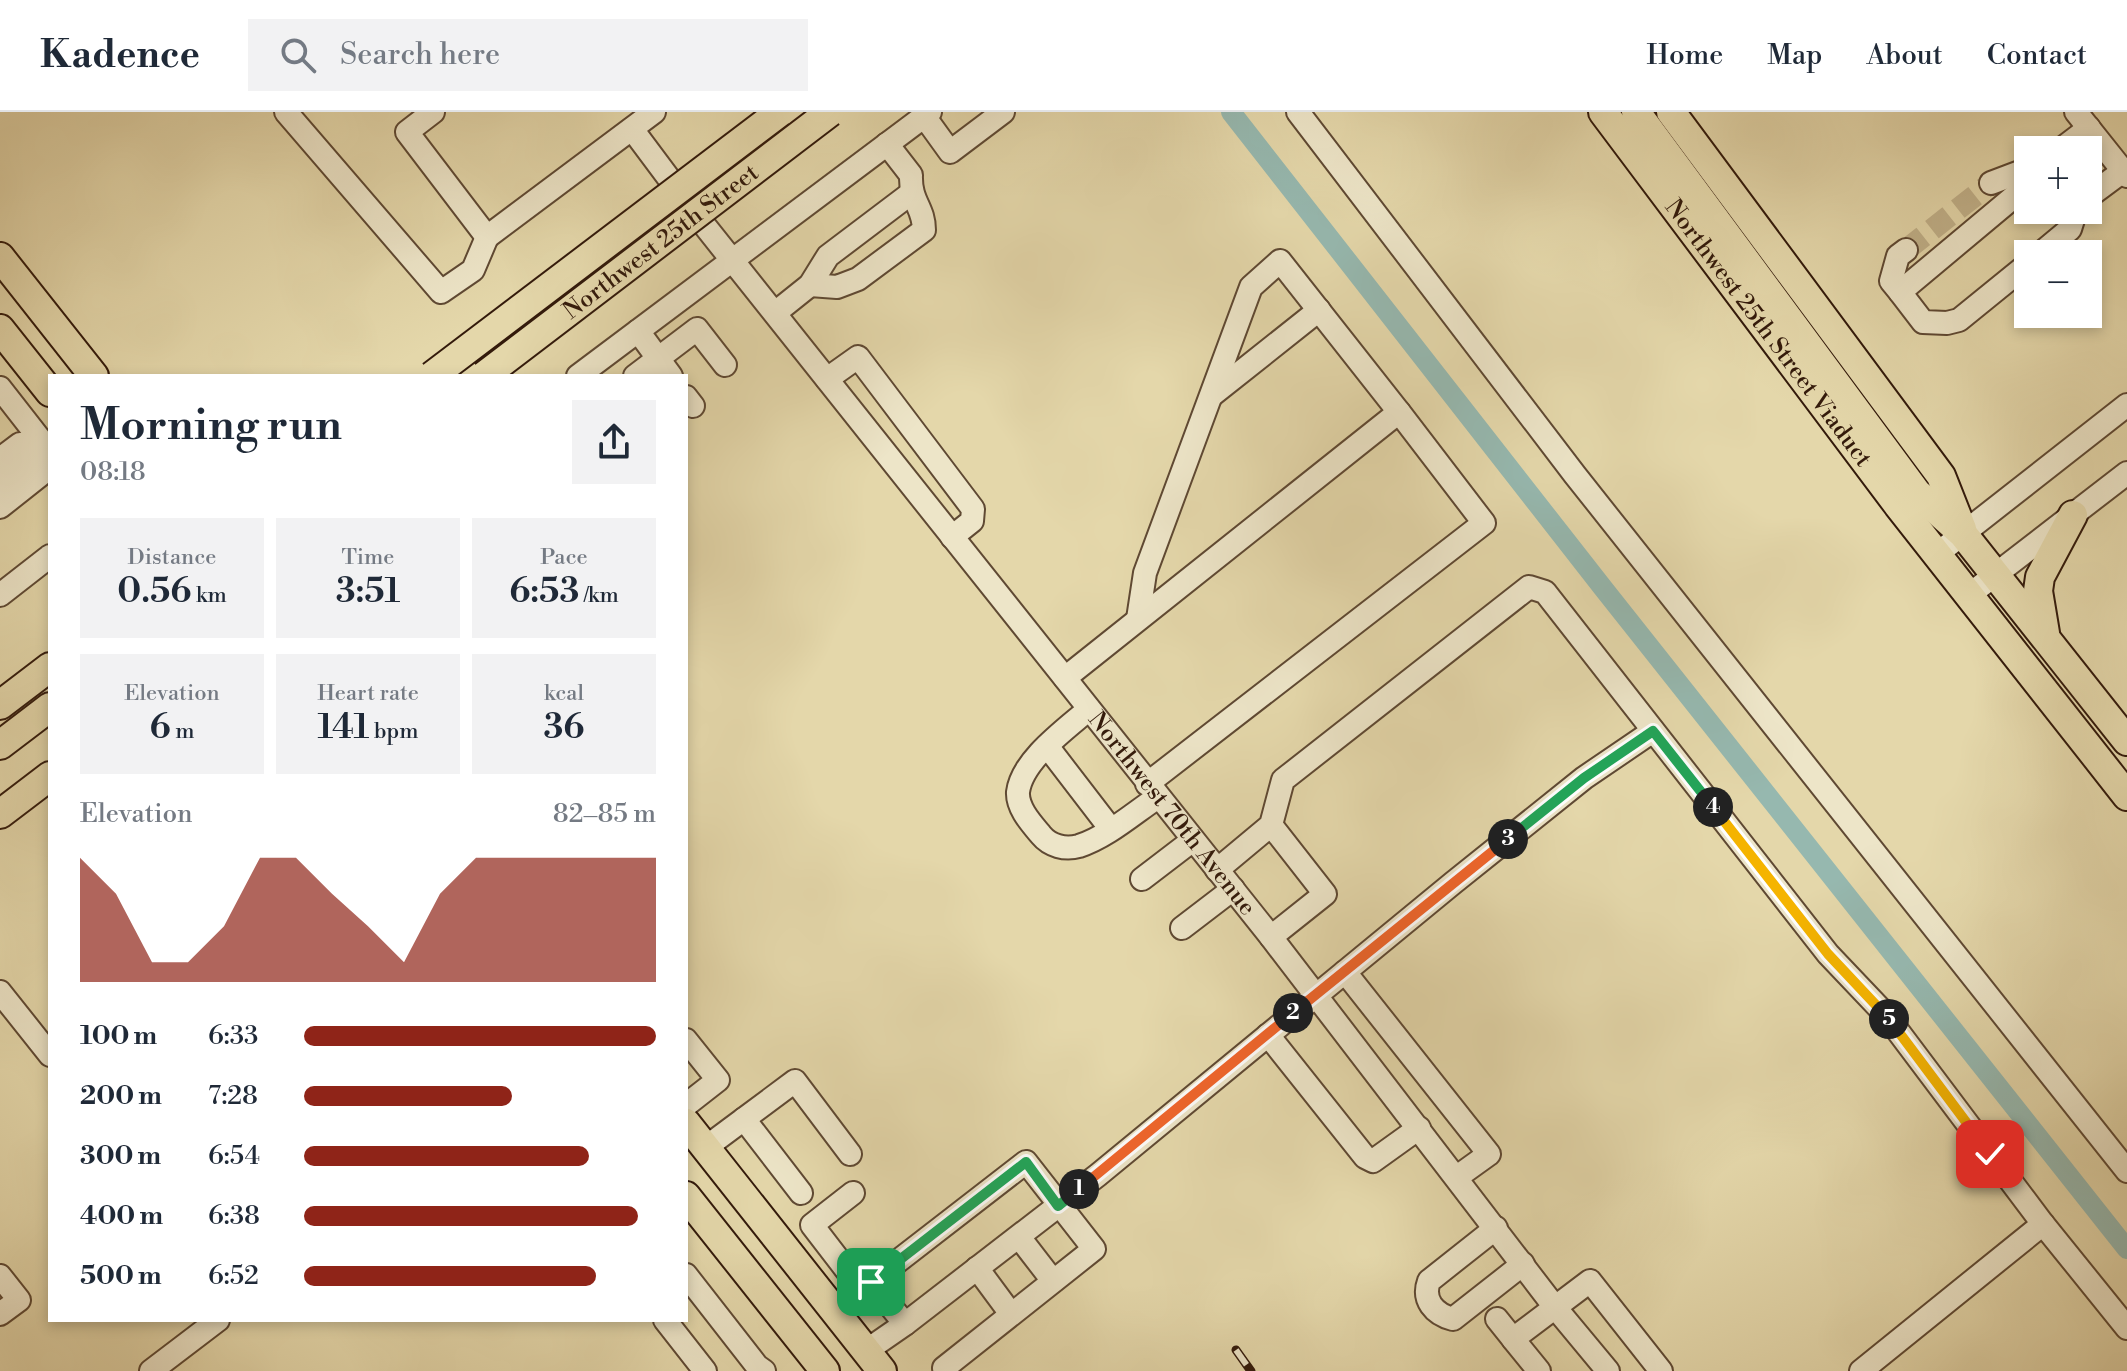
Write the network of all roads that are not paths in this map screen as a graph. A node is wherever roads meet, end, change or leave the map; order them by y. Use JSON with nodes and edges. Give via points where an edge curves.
{"nodes":[{"id":1,"x":286,"y":112,"type":"edge"},
{"id":2,"x":433,"y":112,"type":"edge"},
{"id":3,"x":654,"y":112,"type":"edge"},
{"id":4,"x":780,"y":112,"type":"edge"},
{"id":5,"x":830,"y":112,"type":"edge"},
{"id":6,"x":848,"y":112,"type":"edge"},
{"id":7,"x":1003,"y":112,"type":"edge"},
{"id":8,"x":1298,"y":112,"type":"edge"},
{"id":9,"x":1603,"y":112,"type":"edge"},
{"id":10,"x":1636,"y":112,"type":"edge"},
{"id":11,"x":1671,"y":112,"type":"edge"},
{"id":12,"x":927,"y":114,"type":"edge"},
{"id":13,"x":2082,"y":120,"type":"edge"},
{"id":14,"x":632,"y":129,"type":"junction"},
{"id":15,"x":887,"y":144,"type":"junction"},
{"id":16,"x":2014,"y":174,"type":"edge"},
{"id":17,"x":2125,"y":174,"type":"edge"},
{"id":18,"x":1991,"y":183,"type":"tunnel mouth"},
{"id":19,"x":2102,"y":188,"type":"edge"},
{"id":20,"x":910,"y":194,"type":"junction"},
{"id":21,"x":2014,"y":197,"type":"edge"},
{"id":22,"x":697,"y":216,"type":"junction"},
{"id":23,"x":2071,"y":224,"type":"edge"},
{"id":24,"x":487,"y":237,"type":"junction"},
{"id":25,"x":2057,"y":240,"type":"edge"},
{"id":26,"x":1906,"y":250,"type":"tunnel mouth"},
{"id":27,"x":0,"y":257,"type":"edge"},
{"id":28,"x":732,"y":260,"type":"junction"},
{"id":29,"x":2014,"y":275,"type":"edge"},
{"id":30,"x":810,"y":285,"type":"junction"},
{"id":31,"x":1900,"y":292,"type":"junction"},
{"id":32,"x":1319,"y":310,"type":"junction"},
{"id":33,"x":775,"y":313,"type":"junction"},
{"id":34,"x":0,"y":329,"type":"edge"},
{"id":35,"x":638,"y":331,"type":"junction"},
{"id":36,"x":725,"y":365,"type":"dead end"},
{"id":37,"x":664,"y":367,"type":"edge"},
{"id":38,"x":92,"y":374,"type":"edge"},
{"id":39,"x":435,"y":374,"type":"edge"},
{"id":40,"x":484,"y":374,"type":"edge"},
{"id":41,"x":484,"y":374,"type":"edge"},
{"id":42,"x":581,"y":374,"type":"edge"},
{"id":43,"x":641,"y":374,"type":"edge"},
{"id":44,"x":827,"y":379,"type":"junction"},
{"id":45,"x":0,"y":388,"type":"edge"},
{"id":46,"x":48,"y":389,"type":"edge"},
{"id":47,"x":1211,"y":396,"type":"junction"},
{"id":48,"x":2127,"y":405,"type":"edge"},
{"id":49,"x":1399,"y":412,"type":"junction"},
{"id":50,"x":47,"y":448,"type":"edge"},
{"id":51,"x":0,"y":459,"type":"edge"},
{"id":52,"x":0,"y":471,"type":"edge"},
{"id":53,"x":2127,"y":473,"type":"edge"},
{"id":54,"x":0,"y":483,"type":"edge"},
{"id":55,"x":0,"y":496,"type":"edge"},
{"id":56,"x":0,"y":507,"type":"edge"},
{"id":57,"x":2073,"y":515,"type":"junction"},
{"id":58,"x":1963,"y":534,"type":"junction"},
{"id":59,"x":952,"y":537,"type":"junction"},
{"id":60,"x":1937,"y":554,"type":"junction"},
{"id":61,"x":48,"y":558,"type":"edge"},
{"id":62,"x":1996,"y":574,"type":"junction"},
{"id":63,"x":0,"y":595,"type":"edge"},
{"id":64,"x":1969,"y":595,"type":"junction"},
{"id":65,"x":1138,"y":619,"type":"junction"},
{"id":66,"x":2046,"y":638,"type":"junction"},
{"id":67,"x":48,"y":669,"type":"edge"},
{"id":68,"x":1065,"y":678,"type":"junction"},
{"id":69,"x":48,"y":697,"type":"edge"},
{"id":70,"x":0,"y":705,"type":"edge"},
{"id":71,"x":48,"y":709,"type":"edge"},
{"id":72,"x":1089,"y":709,"type":"junction"},
{"id":73,"x":1653,"y":731,"type":"junction"},
{"id":74,"x":0,"y":733,"type":"edge"},
{"id":75,"x":2127,"y":741,"type":"edge"},
{"id":76,"x":0,"y":745,"type":"edge"},
{"id":77,"x":1047,"y":746,"type":"junction"},
{"id":78,"x":48,"y":778,"type":"edge"},
{"id":79,"x":1153,"y":791,"type":"junction"},
{"id":80,"x":2127,"y":796,"type":"edge"},
{"id":81,"x":0,"y":814,"type":"edge"},
{"id":82,"x":1271,"y":825,"type":"junction"},
{"id":83,"x":1110,"y":828,"type":"junction"},
{"id":84,"x":1193,"y":840,"type":"junction"},
{"id":85,"x":1217,"y":870,"type":"junction"},
{"id":86,"x":1142,"y":879,"type":"dead end"},
{"id":87,"x":1233,"y":889,"type":"junction"},
{"id":88,"x":1182,"y":928,"type":"dead end"},
{"id":89,"x":1271,"y":937,"type":"junction"},
{"id":90,"x":1345,"y":972,"type":"junction"},
{"id":91,"x":0,"y":992,"type":"edge"},
{"id":92,"x":1315,"y":995,"type":"junction"},
{"id":93,"x":1268,"y":1035,"type":"junction"},
{"id":94,"x":688,"y":1042,"type":"edge"},
{"id":95,"x":48,"y":1052,"type":"edge"},
{"id":96,"x":688,"y":1103,"type":"edge"},
{"id":97,"x":744,"y":1119,"type":"junction"},
{"id":98,"x":688,"y":1126,"type":"edge"},
{"id":99,"x":1419,"y":1128,"type":"junction"},
{"id":100,"x":705,"y":1148,"type":"junction"},
{"id":101,"x":850,"y":1154,"type":"dead end"},
{"id":102,"x":2127,"y":1171,"type":"edge"},
{"id":103,"x":1457,"y":1177,"type":"junction"},
{"id":104,"x":801,"y":1193,"type":"dead end"},
{"id":105,"x":853,"y":1193,"type":"dead end"},
{"id":106,"x":688,"y":1199,"type":"edge"},
{"id":107,"x":1058,"y":1206,"type":"junction"},
{"id":108,"x":2043,"y":1224,"type":"junction"},
{"id":109,"x":812,"y":1225,"type":"junction"},
{"id":110,"x":1496,"y":1228,"type":"junction"},
{"id":111,"x":1019,"y":1237,"type":"junction"},
{"id":112,"x":784,"y":1247,"type":"junction"},
{"id":113,"x":1523,"y":1264,"type":"junction"},
{"id":114,"x":977,"y":1268,"type":"junction"},
{"id":115,"x":0,"y":1276,"type":"edge"},
{"id":116,"x":688,"y":1278,"type":"edge"},
{"id":117,"x":1053,"y":1281,"type":"junction"},
{"id":118,"x":871,"y":1282,"type":"junction"},
{"id":119,"x":1554,"y":1306,"type":"junction"},
{"id":120,"x":0,"y":1314,"type":"edge"},
{"id":121,"x":1011,"y":1314,"type":"junction"},
{"id":122,"x":1497,"y":1319,"type":"dead end"},
{"id":123,"x":215,"y":1322,"type":"edge"},
{"id":124,"x":667,"y":1322,"type":"edge"},
{"id":125,"x":905,"y":1324,"type":"junction"},
{"id":126,"x":2127,"y":1328,"type":"edge"},
{"id":127,"x":1513,"y":1339,"type":"junction"},
{"id":128,"x":874,"y":1361,"type":"edge"},
{"id":129,"x":944,"y":1368,"type":"dead end"},
{"id":130,"x":823,"y":1369,"type":"edge"},
{"id":131,"x":759,"y":1370,"type":"edge"},
{"id":132,"x":151,"y":1371,"type":"edge"},
{"id":133,"x":705,"y":1371,"type":"edge"},
{"id":134,"x":1539,"y":1371,"type":"edge"},
{"id":135,"x":1608,"y":1371,"type":"edge"},
{"id":136,"x":1661,"y":1371,"type":"edge"},
{"id":137,"x":1861,"y":1371,"type":"edge"}],
"edges":[{"from":1,"to":24,"type":"street","via":[[441,292],[473,270]]},
{"from":2,"to":24,"type":"street","via":[[407,132]]},
{"from":3,"to":14,"type":"street"},
{"from":4,"to":39,"type":"main road","bridge":true},
{"from":5,"to":40,"type":"main road","bridge":true},
{"from":6,"to":22,"type":"street","name":"Northwest 25th Street"},
{"from":7,"to":12,"type":"street","via":[[950,152]]},
{"from":8,"to":102,"type":"street","via":[[1585,487]]},
{"from":9,"to":60,"type":"main road","name":"Northwest 25th Street Viaduct"},
{"from":10,"to":58,"type":"main road","name":"Northwest 25th Street Viaduct","via":[[1917,493]]},
{"from":11,"to":58,"type":"main road","via":[[1941,476]]},
{"from":12,"to":15,"type":"street"},
{"from":13,"to":17,"type":"street"},
{"from":14,"to":22,"type":"street","name":"Northwest 70th Avenue"},
{"from":14,"to":24,"type":"street"},
{"from":15,"to":20,"type":"street","via":[[911,175]]},
{"from":15,"to":28,"type":"street"},
{"from":16,"to":18,"type":"street"},
{"from":17,"to":19,"type":"street"},
{"from":20,"to":30,"type":"street","via":[[828,256]]},
{"from":20,"to":30,"type":"street","via":[[924,230],[858,279],[837,287]]},
{"from":21,"to":31,"type":"street"},
{"from":22,"to":28,"type":"street","name":"Northwest 70th Avenue"},
{"from":22,"to":41,"type":"street","name":"Northwest 25th Street"},
{"from":23,"to":25,"type":"street"},
{"from":26,"to":31,"type":"street","via":[[1898,256],[1891,281]]},
{"from":27,"to":38,"type":"main road"},
{"from":28,"to":33,"type":"street","name":"Northwest 70th Avenue"},
{"from":28,"to":35,"type":"street"},
{"from":29,"to":31,"type":"street","via":[[1959,320],[1947,323],[1923,322]]},
{"from":30,"to":33,"type":"street"},
{"from":32,"to":47,"type":"street"},
{"from":32,"to":47,"type":"street","via":[[1280,261],[1251,287]]},
{"from":32,"to":49,"type":"street"},
{"from":33,"to":44,"type":"street","name":"Northwest 70th Avenue"},
{"from":34,"to":46,"type":"main road"},
{"from":35,"to":37,"type":"street"},
{"from":35,"to":42,"type":"street"},
{"from":36,"to":37,"type":"street","via":[[697,329]]},
{"from":37,"to":43,"type":"street"},
{"from":44,"to":59,"type":"street","name":"Northwest 70th Avenue"},
{"from":44,"to":59,"type":"street","via":[[858,357],[973,509],[972,521]]},
{"from":45,"to":50,"type":"street"},
{"from":47,"to":65,"type":"street","via":[[1145,573]]},
{"from":48,"to":58,"type":"street"},
{"from":49,"to":65,"type":"street"},
{"from":49,"to":79,"type":"street","via":[[1484,523]]},
{"from":50,"to":51,"type":"street","via":[[20,444]]},
{"from":50,"to":52,"type":"street","via":[[25,451]]},
{"from":50,"to":54,"type":"street"},
{"from":50,"to":55,"type":"street","via":[[38,466]]},
{"from":50,"to":56,"type":"street","via":[[48,469]]},
{"from":53,"to":57,"type":"street"},
{"from":57,"to":62,"type":"street"},
{"from":57,"to":66,"type":"main road","via":[[2040,577]]},
{"from":58,"to":60,"type":"street"},
{"from":58,"to":62,"type":"main road"},
{"from":59,"to":68,"type":"street","name":"Northwest 70th Avenue"},
{"from":60,"to":64,"type":"main road"},
{"from":61,"to":63,"type":"street"},
{"from":62,"to":64,"type":"street"},
{"from":62,"to":66,"type":"main road"},
{"from":64,"to":80,"type":"main road"},
{"from":65,"to":68,"type":"street"},
{"from":66,"to":75,"type":"main road"},
{"from":67,"to":70,"type":"main road"},
{"from":68,"to":72,"type":"street","name":"Northwest 70th Avenue"},
{"from":69,"to":74,"type":"main road"},
{"from":71,"to":76,"type":"main road"},
{"from":72,"to":77,"type":"street"},
{"from":72,"to":79,"type":"street","name":"Northwest 70th Avenue"},
{"from":73,"to":82,"type":"street","via":[[1545,592],[1529,587],[1283,780]]},
{"from":73,"to":90,"type":"street","via":[[1584,778]]},
{"from":73,"to":108,"type":"street","via":[[1828,954],[1885,1014]]},
{"from":77,"to":83,"type":"street"},
{"from":77,"to":83,"type":"street","via":[[1024,775],[1018,794],[1026,816],[1045,839],[1062,848],[1078,846]]},
{"from":78,"to":81,"type":"main road"},
{"from":79,"to":83,"type":"street"},
{"from":79,"to":84,"type":"street","name":"Northwest 70th Avenue"},
{"from":82,"to":85,"type":"street"},
{"from":82,"to":89,"type":"street","via":[[1325,894]]},
{"from":84,"to":85,"type":"street","name":"Northwest 70th Avenue"},
{"from":84,"to":86,"type":"street"},
{"from":85,"to":87,"type":"street","name":"Northwest 70th Avenue"},
{"from":87,"to":88,"type":"street"},
{"from":87,"to":89,"type":"street","name":"Northwest 70th Avenue"},
{"from":89,"to":92,"type":"street","name":"Northwest 70th Avenue"},
{"from":90,"to":92,"type":"street"},
{"from":90,"to":103,"type":"street","via":[[1489,1154]]},
{"from":91,"to":95,"type":"street"},
{"from":92,"to":93,"type":"street"},
{"from":92,"to":99,"type":"street","name":"Northwest 70th Avenue"},
{"from":93,"to":99,"type":"street","via":[[1365,1157],[1373,1161]]},
{"from":93,"to":107,"type":"street"},
{"from":94,"to":96,"type":"street","via":[[718,1080]]},
{"from":97,"to":100,"type":"street"},
{"from":97,"to":101,"type":"street","via":[[795,1081]]},
{"from":97,"to":104,"type":"street"},
{"from":98,"to":100,"type":"main road"},
{"from":99,"to":103,"type":"street","name":"Northwest 70th Avenue"},
{"from":100,"to":112,"type":"main road"},
{"from":103,"to":110,"type":"street","name":"Northwest 70th Avenue"},
{"from":105,"to":109,"type":"street"},
{"from":106,"to":130,"type":"main road"},
{"from":107,"to":111,"type":"street"},
{"from":107,"to":117,"type":"street","via":[[1094,1249]]},
{"from":107,"to":118,"type":"street","via":[[1026,1162]]},
{"from":108,"to":126,"type":"street"},
{"from":108,"to":137,"type":"street"},
{"from":109,"to":112,"type":"street"},
{"from":109,"to":118,"type":"street","via":[[855,1281]]},
{"from":110,"to":113,"type":"street","name":"Northwest 70th Avenue"},
{"from":110,"to":113,"type":"street","via":[[1429,1281],[1427,1299],[1435,1311],[1453,1319]]},
{"from":111,"to":114,"type":"street"},
{"from":111,"to":117,"type":"street"},
{"from":112,"to":128,"type":"main road"},
{"from":113,"to":119,"type":"street","name":"Northwest 70th Avenue"},
{"from":114,"to":121,"type":"street"},
{"from":114,"to":125,"type":"street"},
{"from":115,"to":120,"type":"street","via":[[19,1300]]},
{"from":116,"to":131,"type":"street"},
{"from":117,"to":121,"type":"street"},
{"from":118,"to":125,"type":"street"},
{"from":119,"to":127,"type":"street"},
{"from":119,"to":135,"type":"street","name":"Northwest 70th Avenue"},
{"from":119,"to":136,"type":"street","via":[[1590,1281]]},
{"from":121,"to":129,"type":"street"},
{"from":122,"to":127,"type":"street"},
{"from":123,"to":132,"type":"street"},
{"from":124,"to":133,"type":"street"},
{"from":125,"to":128,"type":"street"},
{"from":127,"to":134,"type":"street"},
{"from":128,"to":130,"type":"main road"}]}
